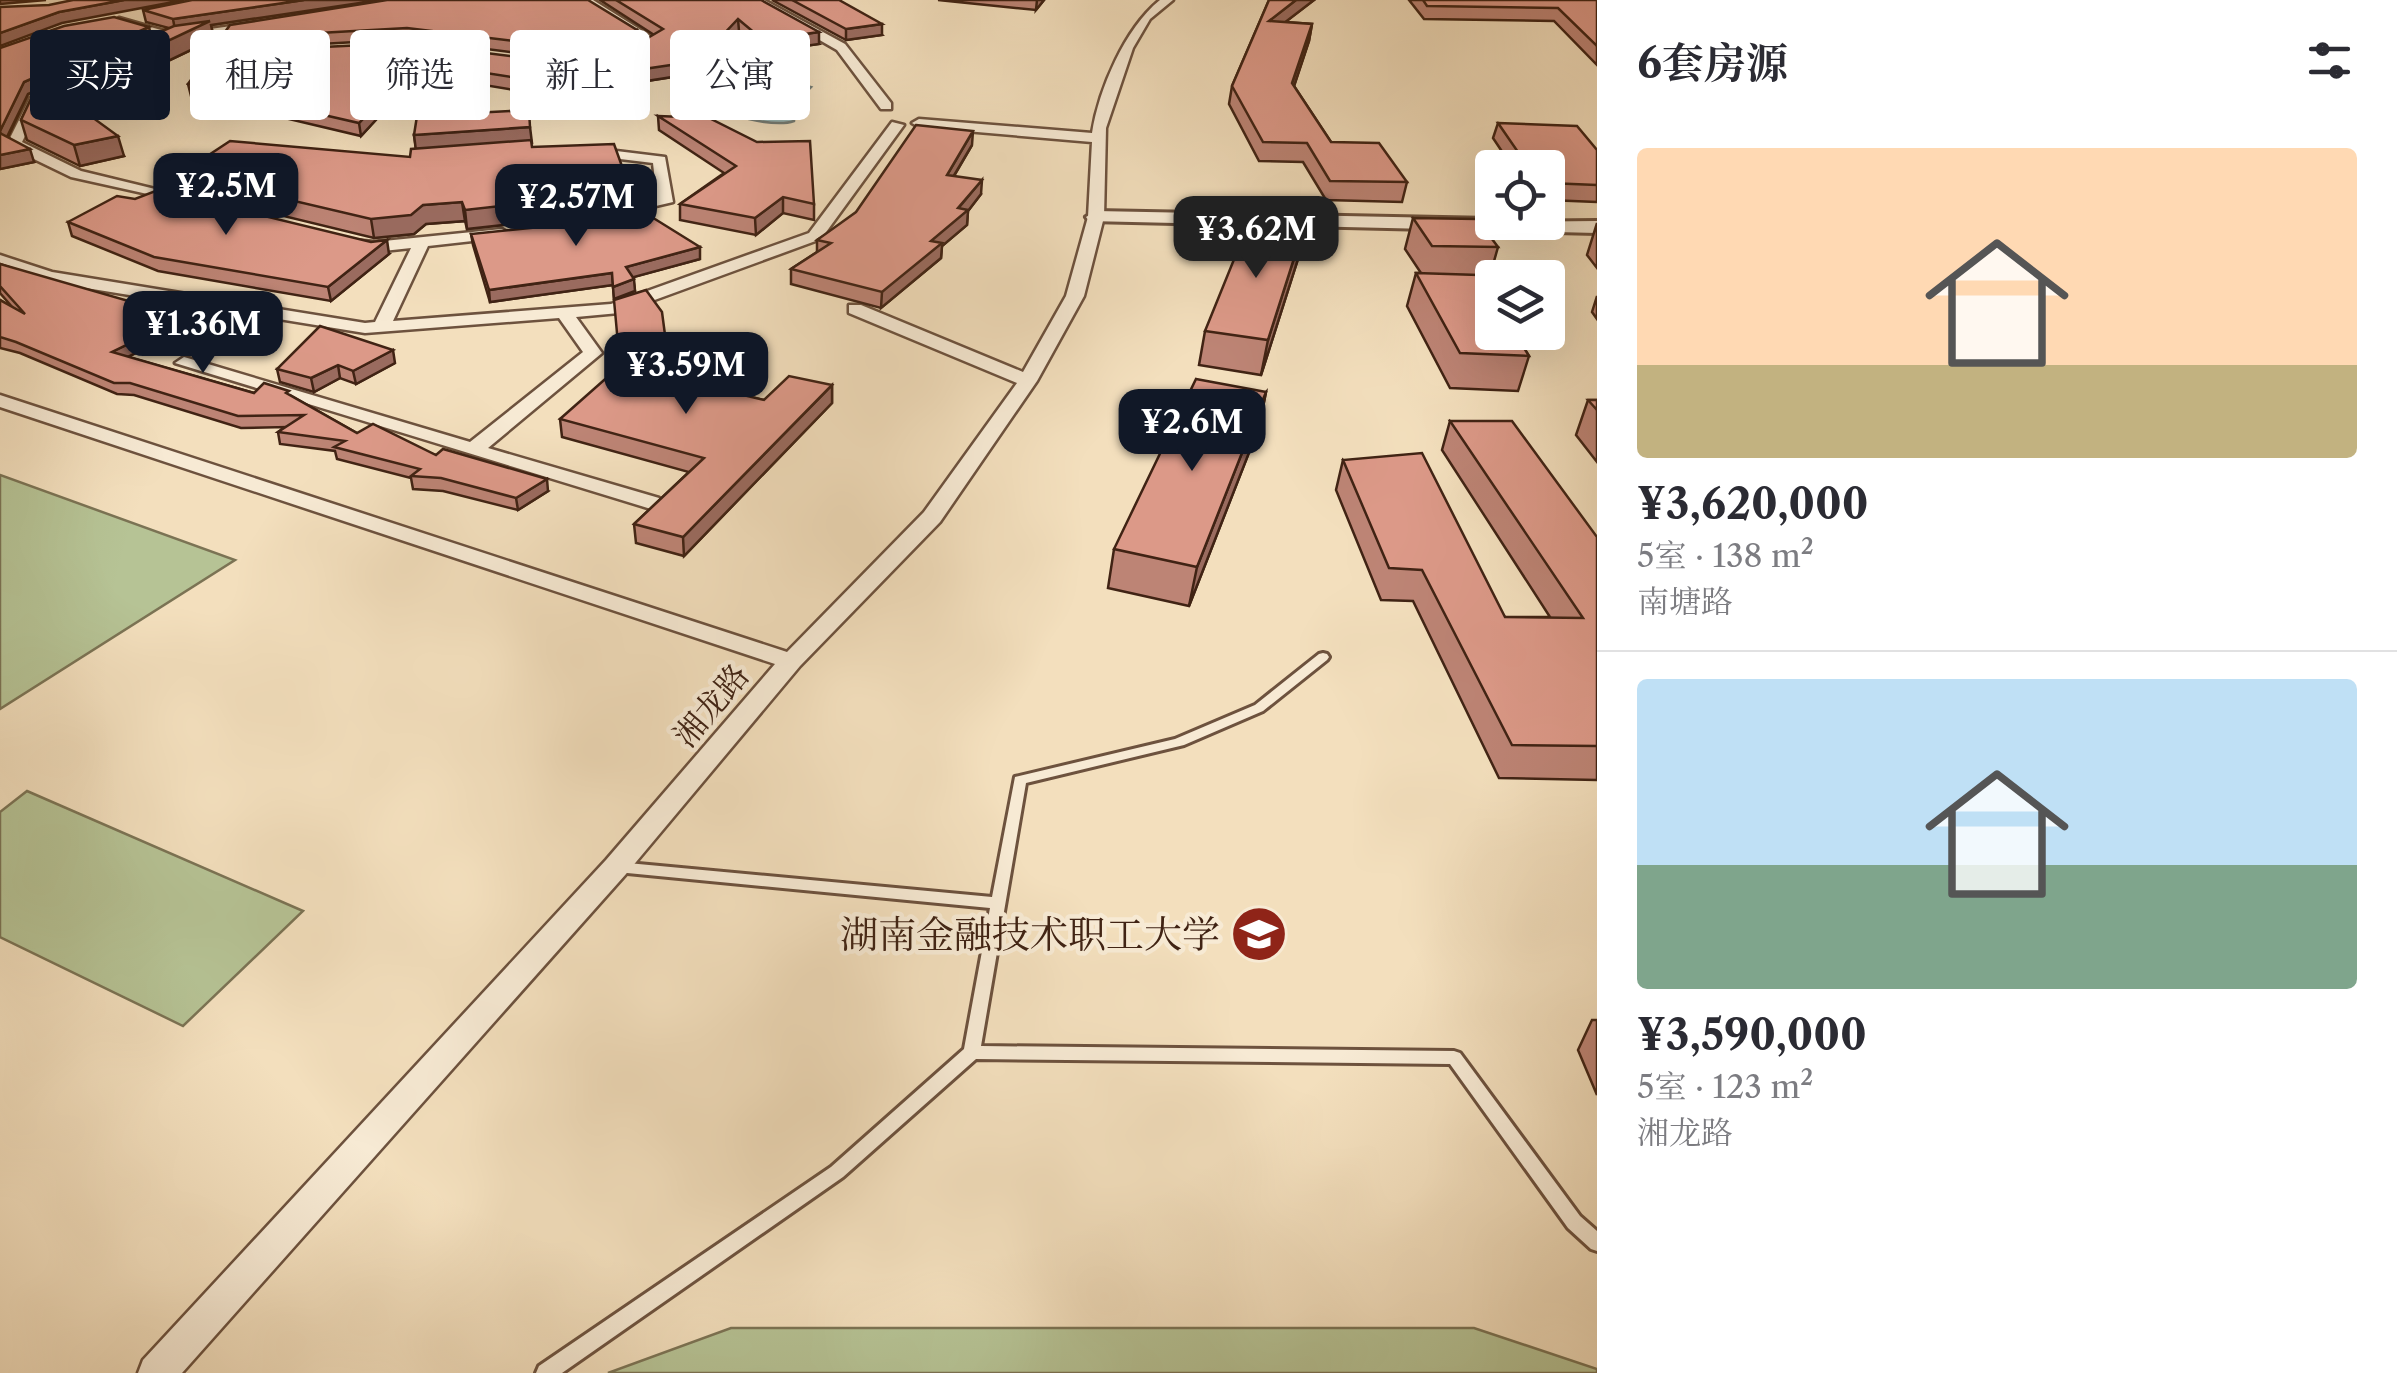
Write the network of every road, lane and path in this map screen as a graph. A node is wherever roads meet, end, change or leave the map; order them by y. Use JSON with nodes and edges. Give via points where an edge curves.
{"nodes":[{"id":1,"x":585,"y":0,"type":"edge"},
{"id":2,"x":756,"y":0,"type":"edge"},
{"id":3,"x":1167,"y":0,"type":"edge"},
{"id":4,"x":151,"y":14,"type":"edge"},
{"id":5,"x":116,"y":20,"type":"junction"},
{"id":6,"x":272,"y":23,"type":"edge"},
{"id":7,"x":98,"y":24,"type":"edge"},
{"id":8,"x":634,"y":30,"type":"edge"},
{"id":9,"x":174,"y":38,"type":"junction"},
{"id":10,"x":170,"y":40,"type":"edge"},
{"id":11,"x":30,"y":111,"type":"edge"},
{"id":12,"x":887,"y":114,"type":"junction"},
{"id":13,"x":1099,"y":133,"type":"junction"},
{"id":14,"x":565,"y":148,"type":"edge"},
{"id":15,"x":206,"y":206,"type":"edge"},
{"id":16,"x":1096,"y":218,"type":"junction"},
{"id":17,"x":588,"y":220,"type":"edge"},
{"id":18,"x":1597,"y":227,"type":"edge"},
{"id":19,"x":513,"y":233,"type":"edge"},
{"id":20,"x":337,"y":238,"type":"edge"},
{"id":21,"x":422,"y":242,"type":"junction"},
{"id":22,"x":0,"y":260,"type":"edge"},
{"id":23,"x":855,"y":309,"type":"edge"},
{"id":24,"x":563,"y":312,"type":"junction"},
{"id":25,"x":382,"y":326,"type":"junction"},
{"id":26,"x":184,"y":363,"type":"dead end"},
{"id":27,"x":1028,"y":381,"type":"junction"},
{"id":28,"x":0,"y":401,"type":"edge"},
{"id":29,"x":476,"y":448,"type":"junction"},
{"id":30,"x":651,"y":502,"type":"edge"},
{"id":31,"x":1323,"y":657,"type":"dead end"},
{"id":32,"x":792,"y":661,"type":"junction"},
{"id":33,"x":616,"y":867,"type":"junction"},
{"id":34,"x":998,"y":903,"type":"junction"},
{"id":35,"x":972,"y":1052,"type":"junction"},
{"id":36,"x":1597,"y":1242,"type":"edge"},
{"id":37,"x":156,"y":1373,"type":"edge"},
{"id":38,"x":546,"y":1373,"type":"edge"}],
"edges":[{"from":1,"to":8,"type":"street"},
{"from":2,"to":12,"type":"street","via":[[841,47]]},
{"from":3,"to":13,"type":"street","name":"湘龙路","via":[[1146,17],[1127,48]]},
{"from":4,"to":5,"type":"street"},
{"from":5,"to":7,"type":"street"},
{"from":5,"to":9,"type":"street"},
{"from":6,"to":9,"type":"street"},
{"from":9,"to":10,"type":"street"},
{"from":11,"to":15,"type":"street","via":[[14,144],[76,174]]},
{"from":12,"to":13,"type":"street"},
{"from":12,"to":24,"type":"street","via":[[814,236],[612,309]]},
{"from":13,"to":16,"type":"street","name":"湘龙路"},
{"from":14,"to":17,"type":"street","via":[[660,160],[665,202]]},
{"from":16,"to":18,"type":"street"},
{"from":16,"to":27,"type":"street","name":"湘龙路","via":[[1075,296]]},
{"from":19,"to":21,"type":"street"},
{"from":20,"to":21,"type":"street","via":[[374,247]]},
{"from":21,"to":25,"type":"street"},
{"from":22,"to":25,"type":"street","via":[[49,277]]},
{"from":23,"to":27,"type":"street"},
{"from":24,"to":25,"type":"street"},
{"from":24,"to":29,"type":"street","via":[[592,354]]},
{"from":26,"to":29,"type":"street"},
{"from":27,"to":32,"type":"street","name":"湘龙路","via":[[932,517]]},
{"from":28,"to":32,"type":"street"},
{"from":29,"to":30,"type":"street"},
{"from":31,"to":34,"type":"lane","via":[[1259,708],[1179,742],[1020,780]]},
{"from":32,"to":33,"type":"street","name":"湘龙路"},
{"from":33,"to":34,"type":"lane"},
{"from":33,"to":37,"type":"street","name":"湘龙路"},
{"from":34,"to":35,"type":"lane"},
{"from":35,"to":36,"type":"lane","via":[[1454,1058],[1574,1222]]},
{"from":35,"to":38,"type":"lane","via":[[836,1172]]}]}
